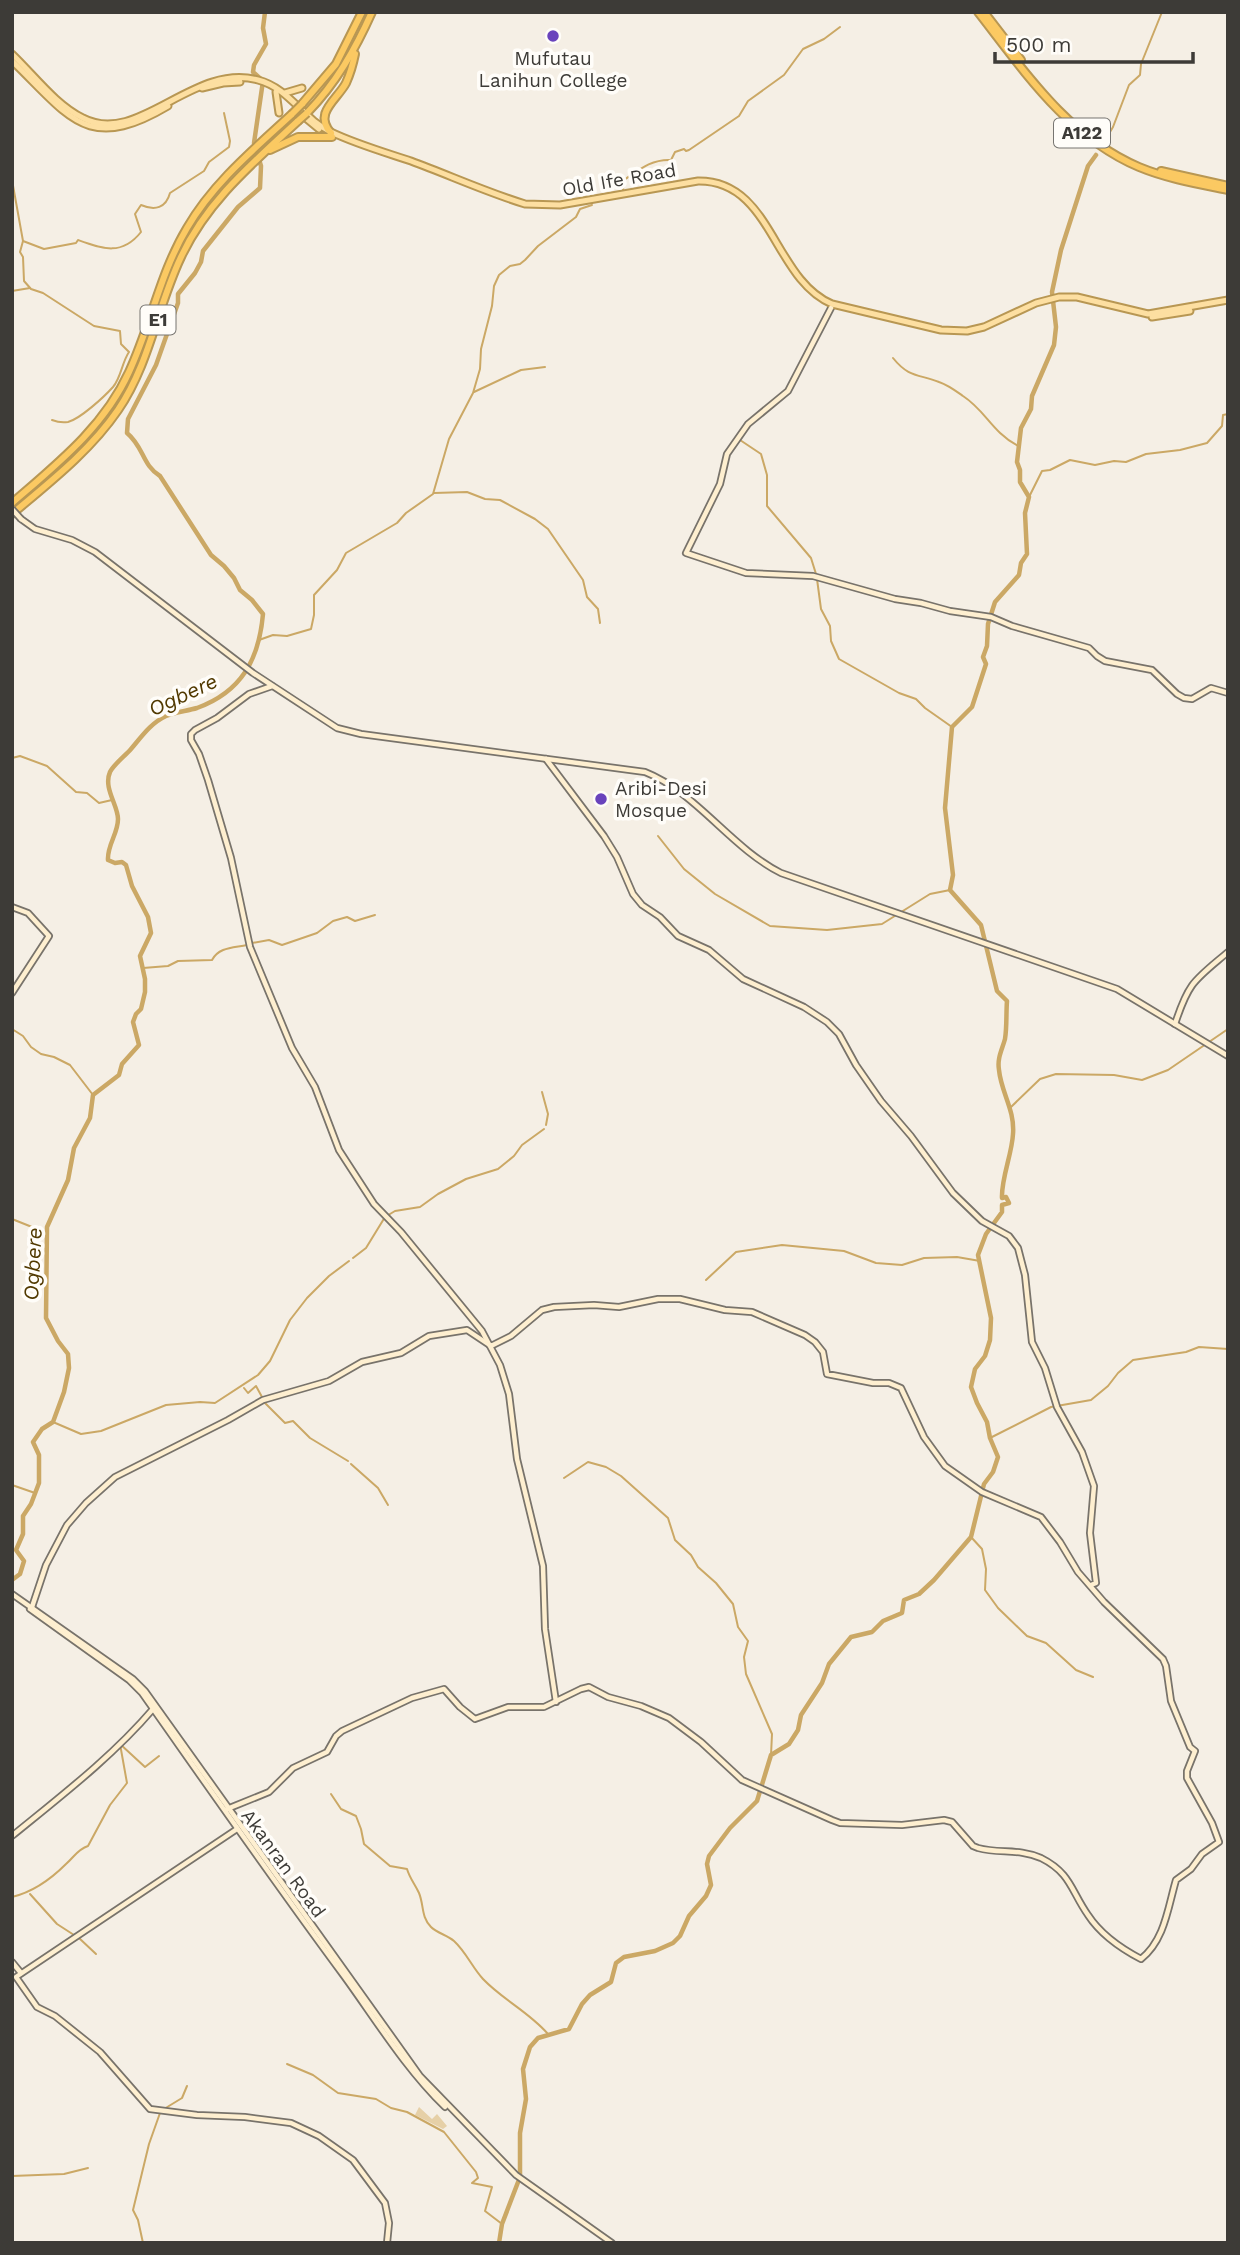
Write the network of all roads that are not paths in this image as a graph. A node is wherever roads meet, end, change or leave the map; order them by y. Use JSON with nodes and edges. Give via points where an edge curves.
{"nodes":[{"id":1,"x":362,"y":12,"type":"edge"},
{"id":2,"x":372,"y":12,"type":"edge"},
{"id":3,"x":978,"y":12,"type":"edge"},
{"id":4,"x":984,"y":12,"type":"edge"},
{"id":5,"x":359,"y":42,"type":"junction"},
{"id":6,"x":12,"y":54,"type":"edge"},
{"id":7,"x":12,"y":61,"type":"edge"},
{"id":8,"x":267,"y":85,"type":"junction"},
{"id":9,"x":302,"y":88,"type":"dead end"},
{"id":10,"x":276,"y":92,"type":"junction"},
{"id":11,"x":284,"y":93,"type":"junction"},
{"id":12,"x":155,"y":111,"type":"junction"},
{"id":13,"x":279,"y":113,"type":"dead end"},
{"id":14,"x":332,"y":135,"type":"junction"},
{"id":15,"x":262,"y":154,"type":"junction"},
{"id":16,"x":1228,"y":188,"type":"edge"},
{"id":17,"x":580,"y":204,"type":"junction"},
{"id":18,"x":1228,"y":301,"type":"edge"},
{"id":19,"x":831,"y":308,"type":"junction"},
{"id":20,"x":927,"y":329,"type":"junction"},
{"id":21,"x":12,"y":503,"type":"edge"},
{"id":22,"x":12,"y":509,"type":"edge"},
{"id":23,"x":12,"y":514,"type":"edge"},
{"id":24,"x":272,"y":685,"type":"junction"},
{"id":25,"x":1228,"y":693,"type":"edge"},
{"id":26,"x":545,"y":759,"type":"junction"},
{"id":27,"x":12,"y":907,"type":"edge"},
{"id":28,"x":1228,"y":952,"type":"edge"},
{"id":29,"x":12,"y":993,"type":"edge"},
{"id":30,"x":1175,"y":1024,"type":"junction"},
{"id":31,"x":1228,"y":1056,"type":"edge"},
{"id":32,"x":491,"y":1346,"type":"junction"},
{"id":33,"x":1091,"y":1585,"type":"junction"},
{"id":34,"x":12,"y":1596,"type":"edge"},
{"id":35,"x":32,"y":1607,"type":"junction"},
{"id":36,"x":556,"y":1702,"type":"junction"},
{"id":37,"x":153,"y":1709,"type":"junction"},
{"id":38,"x":162,"y":1718,"type":"junction"},
{"id":39,"x":227,"y":1809,"type":"junction"},
{"id":40,"x":237,"y":1829,"type":"junction"},
{"id":41,"x":12,"y":1836,"type":"edge"},
{"id":42,"x":12,"y":1962,"type":"edge"},
{"id":43,"x":20,"y":1973,"type":"junction"},
{"id":44,"x":512,"y":2172,"type":"junction"},
{"id":45,"x":387,"y":2243,"type":"edge"},
{"id":46,"x":612,"y":2243,"type":"edge"}],
"edges":[{"from":1,"to":21,"type":"highway","number":"E1","bridge":true,"via":[[336,64],[302,104],[221,182],[193,218],[167,268],[129,373],[105,412],[75,448]]},
{"from":2,"to":5,"type":"highway","number":"E1"},
{"from":3,"to":16,"type":"highway","number":"A122","via":[[1054,107],[1095,143],[1157,173]]},
{"from":4,"to":16,"type":"highway","number":"A122","via":[[1055,102],[1097,140],[1150,167]]},
{"from":5,"to":14,"type":"highway","via":[[346,83],[324,114]]},
{"from":5,"to":15,"type":"highway","number":"E1","bridge":true,"via":[[339,76],[307,113]]},
{"from":6,"to":12,"type":"main road","name":"Old Ife Road","via":[[85,119],[111,125]]},
{"from":7,"to":12,"type":"main road","name":"Old Ife Road","via":[[58,106],[84,124],[113,129],[136,123]]},
{"from":8,"to":10,"type":"main road","name":"Old Ife Road"},
{"from":8,"to":11,"type":"main road","name":"Old Ife Road"},
{"from":8,"to":12,"type":"main road","name":"Old Ife Road","via":[[257,81],[213,84]]},
{"from":9,"to":11,"type":"main road"},
{"from":10,"to":13,"type":"main road"},
{"from":10,"to":14,"type":"main road","name":"Old Ife Road"},
{"from":11,"to":14,"type":"main road","name":"Old Ife Road"},
{"from":14,"to":15,"type":"highway","via":[[298,137]]},
{"from":14,"to":17,"type":"main road","name":"Old Ife Road","via":[[525,204]]},
{"from":15,"to":23,"type":"highway","number":"E1","via":[[219,198],[189,242],[140,368],[119,409],[85,450]]},
{"from":17,"to":19,"type":"main road","name":"Old Ife Road","via":[[698,184],[729,190],[749,206],[802,288]]},
{"from":17,"to":20,"type":"main road","name":"Old Ife Road","via":[[698,181],[718,182],[751,204],[801,281],[818,298]]},
{"from":18,"to":20,"type":"main road","name":"Old Ife Road","via":[[1147,317],[1076,299],[1052,300],[976,330]]},
{"from":19,"to":20,"type":"main road","name":"Old Ife Road"},
{"from":19,"to":25,"type":"street","via":[[790,388],[748,424],[727,454],[720,484],[685,554],[746,573],[814,577],[944,610],[989,616],[1089,648],[1105,661],[1152,670],[1184,698],[1192,699],[1211,688]]},
{"from":22,"to":24,"type":"street","bridge":true,"via":[[35,529],[95,552]]},
{"from":24,"to":26,"type":"street","via":[[343,731]]},
{"from":24,"to":32,"type":"street","via":[[242,699],[190,737],[231,858],[250,947],[339,1150],[374,1203]]},
{"from":26,"to":30,"type":"street","via":[[654,776],[772,869],[1117,989]]},
{"from":26,"to":33,"type":"street","via":[[604,836],[639,902],[743,979],[810,1010],[834,1028],[881,1101],[953,1193],[990,1226],[1009,1236],[1021,1254],[1032,1342],[1094,1486],[1090,1525],[1096,1583]]},
{"from":27,"to":29,"type":"street","via":[[28,913],[49,936]]},
{"from":28,"to":30,"type":"street","via":[[1193,982]]},
{"from":30,"to":31,"type":"street"},
{"from":32,"to":33,"type":"street","via":[[554,1307],[619,1307],[666,1298],[752,1312],[815,1342],[826,1358],[827,1374],[901,1388],[924,1437],[945,1466],[983,1492],[1041,1517]]},
{"from":32,"to":35,"type":"street","via":[[467,1330],[429,1336],[401,1353],[362,1362],[329,1381],[263,1400],[137,1464],[105,1484],[74,1515],[46,1565]]},
{"from":32,"to":36,"type":"street","via":[[509,1394],[517,1459],[544,1566],[544,1622]]},
{"from":33,"to":36,"type":"street","via":[[1163,1659],[1171,1701],[1195,1751],[1187,1778],[1219,1842],[1176,1880],[1166,1921],[1141,1959],[1104,1935],[1086,1913],[1069,1879],[1043,1859],[972,1846],[952,1822],[944,1820],[902,1825],[840,1823],[760,1790],[734,1774],[680,1725],[658,1713],[589,1687]]},
{"from":34,"to":35,"type":"street","name":"Akanran Road"},
{"from":34,"to":37,"type":"street","name":"Akanran Road","via":[[129,1680]]},
{"from":35,"to":38,"type":"street","name":"Akanran Road","via":[[133,1679]]},
{"from":36,"to":39,"type":"street","via":[[532,1709],[508,1707],[475,1719],[444,1689],[433,1691],[342,1731],[327,1752],[293,1768],[269,1792]]},
{"from":37,"to":38,"type":"street","name":"Akanran Road"},
{"from":37,"to":41,"type":"street","via":[[93,1769]]},
{"from":38,"to":39,"type":"street","name":"Akanran Road"},
{"from":38,"to":40,"type":"street","name":"Akanran Road"},
{"from":39,"to":44,"type":"street","name":"Akanran Road","via":[[420,2076]]},
{"from":40,"to":43,"type":"street"},
{"from":40,"to":44,"type":"street","name":"Akanran Road","via":[[418,2078]]},
{"from":42,"to":43,"type":"street"},
{"from":43,"to":45,"type":"street","via":[[16,1977],[37,2007],[100,2052],[150,2109],[291,2123],[353,2160],[385,2203]]},
{"from":44,"to":46,"type":"street","name":"Akanran Road"}]}
